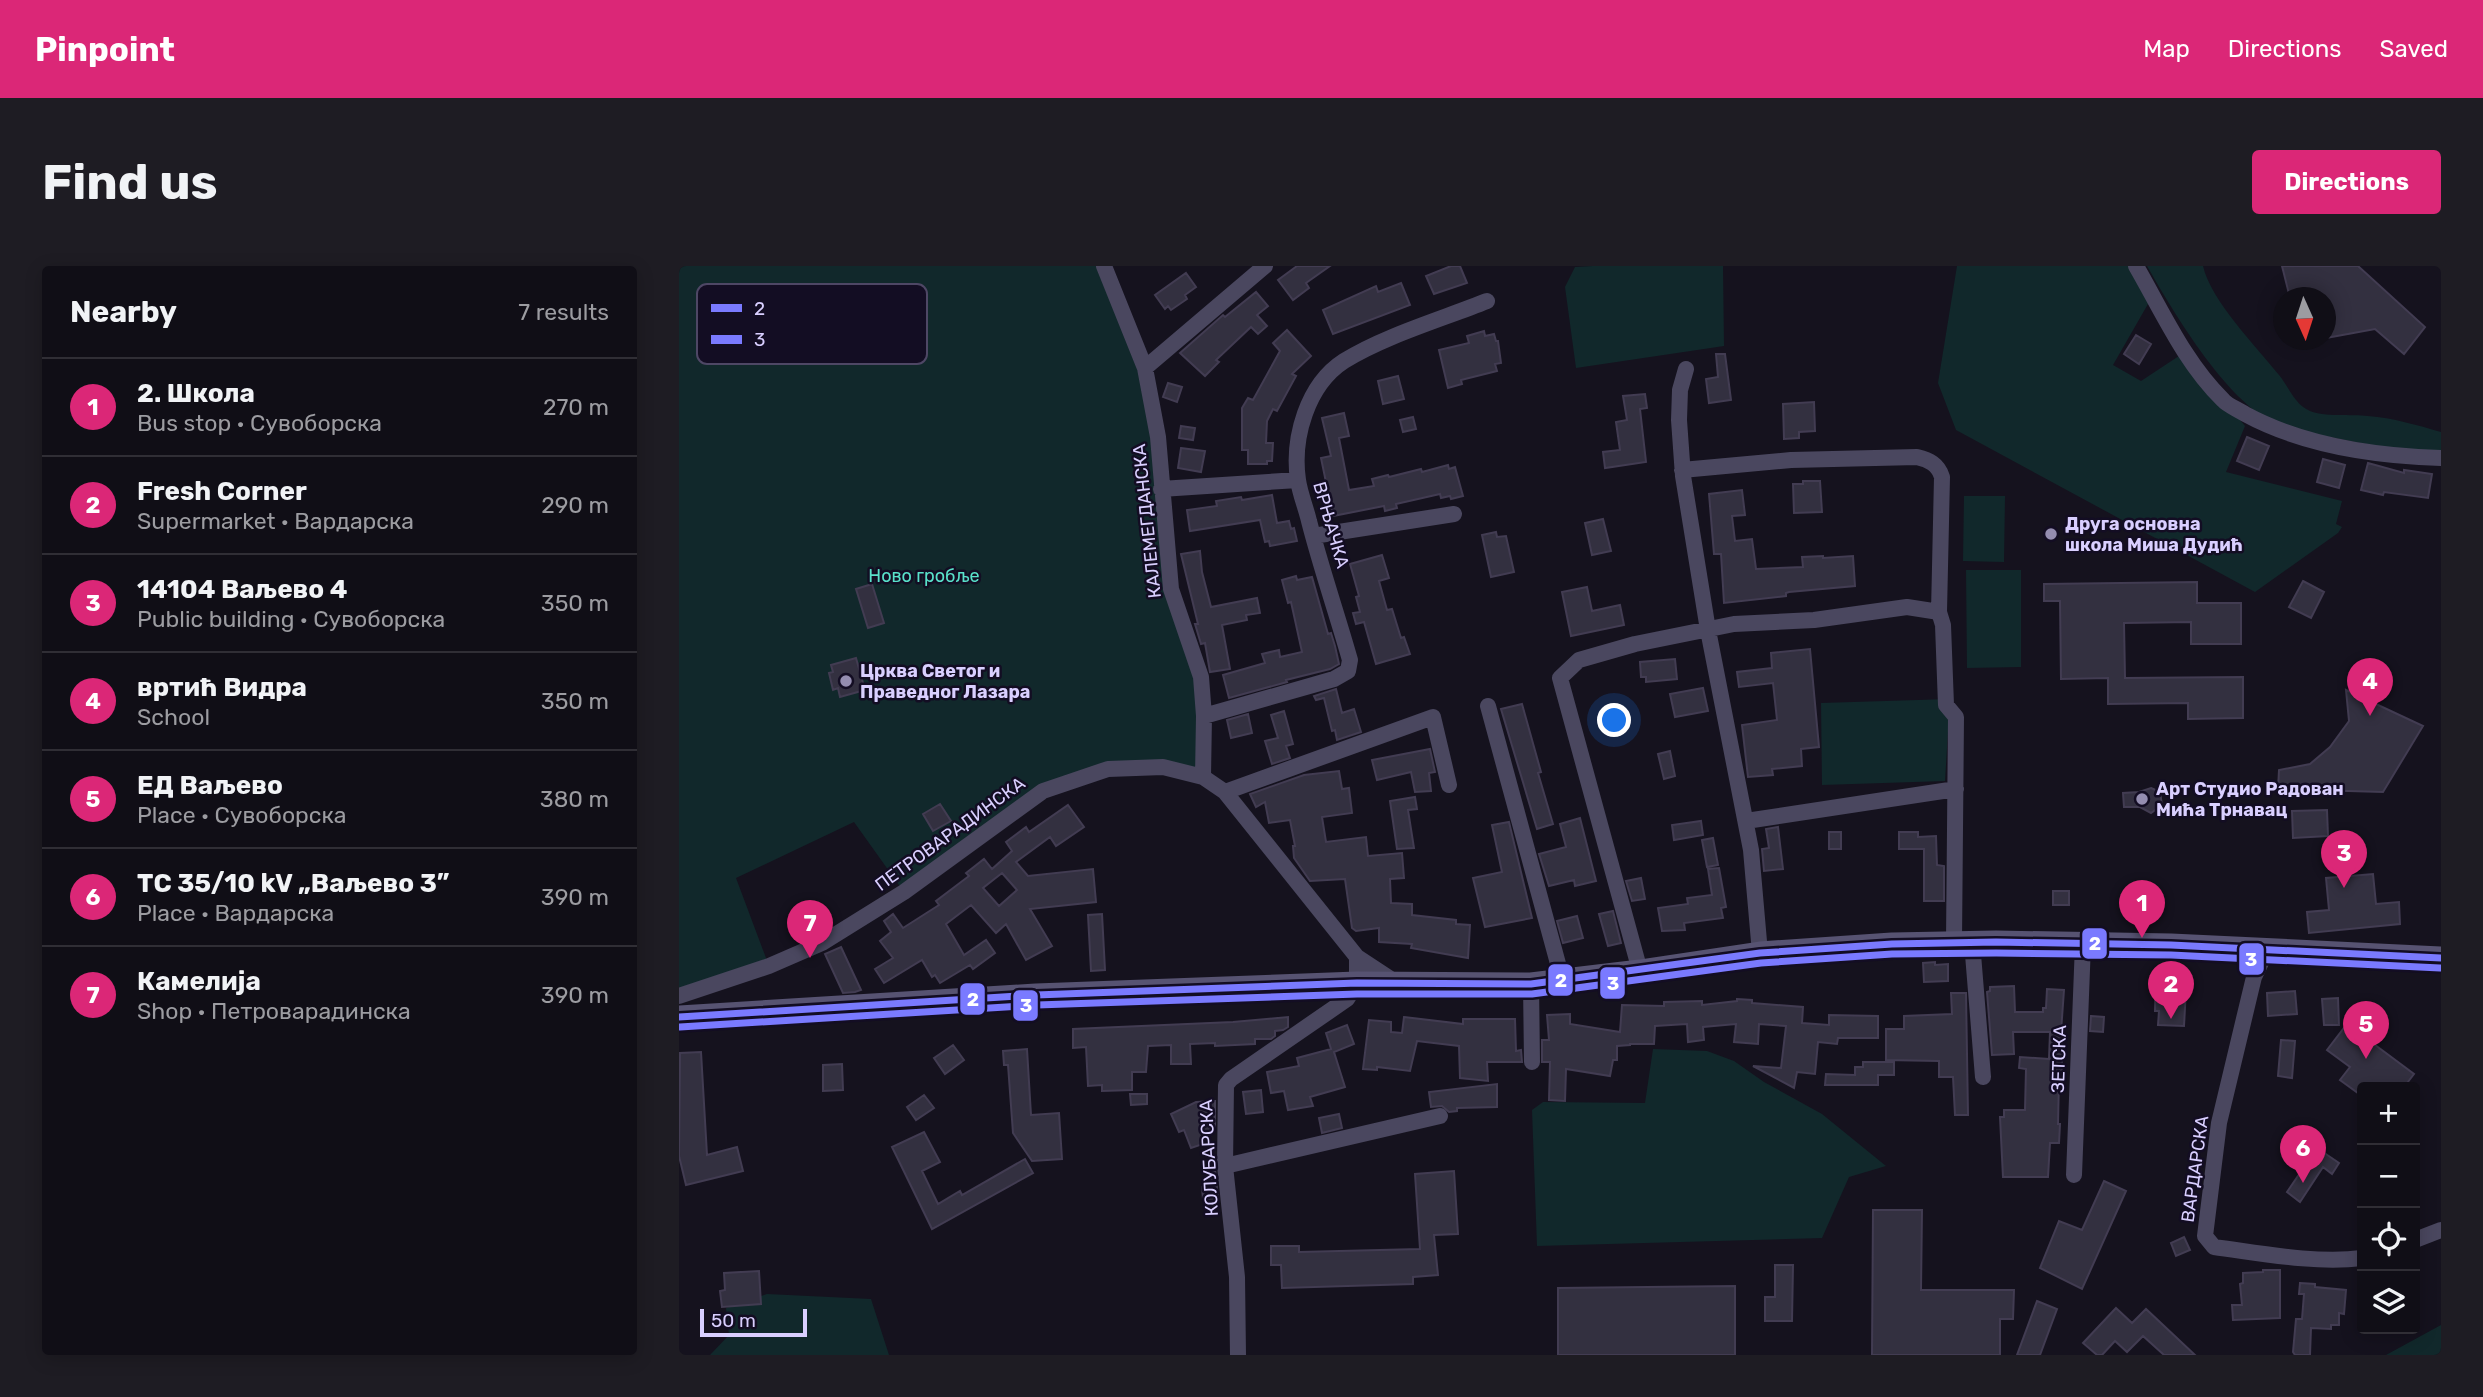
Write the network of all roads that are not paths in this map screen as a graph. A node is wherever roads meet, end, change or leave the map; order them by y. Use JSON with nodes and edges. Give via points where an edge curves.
{"nodes":[{"id":1,"x":1104,"y":266,"type":"edge"},
{"id":2,"x":1265,"y":266,"type":"edge"},
{"id":3,"x":2136,"y":266,"type":"edge"},
{"id":4,"x":1487,"y":301,"type":"dead end"},
{"id":5,"x":1145,"y":368,"type":"junction"},
{"id":6,"x":1686,"y":369,"type":"dead end"},
{"id":7,"x":2441,"y":458,"type":"edge"},
{"id":8,"x":1682,"y":470,"type":"junction"},
{"id":9,"x":1298,"y":480,"type":"junction"},
{"id":10,"x":1161,"y":489,"type":"junction"},
{"id":11,"x":1454,"y":514,"type":"dead end"},
{"id":12,"x":1313,"y":536,"type":"junction"},
{"id":13,"x":1939,"y":612,"type":"junction"},
{"id":14,"x":1708,"y":630,"type":"junction"},
{"id":15,"x":1487,"y":706,"type":"dead end"},
{"id":16,"x":1204,"y":716,"type":"junction"},
{"id":17,"x":1203,"y":777,"type":"junction"},
{"id":18,"x":1449,"y":785,"type":"dead end"},
{"id":19,"x":1955,"y":789,"type":"junction"},
{"id":20,"x":1226,"y":792,"type":"junction"},
{"id":21,"x":1746,"y":821,"type":"junction"},
{"id":22,"x":1963,"y":942,"type":"junction"},
{"id":23,"x":2083,"y":944,"type":"junction"},
{"id":24,"x":2267,"y":950,"type":"junction"},
{"id":25,"x":1760,"y":953,"type":"junction"},
{"id":26,"x":1357,"y":957,"type":"junction"},
{"id":27,"x":2441,"y":958,"type":"edge"},
{"id":28,"x":1640,"y":971,"type":"junction"},
{"id":29,"x":1563,"y":982,"type":"junction"},
{"id":30,"x":1357,"y":983,"type":"junction"},
{"id":31,"x":1397,"y":984,"type":"junction"},
{"id":32,"x":1531,"y":984,"type":"junction"},
{"id":33,"x":679,"y":996,"type":"edge"},
{"id":34,"x":679,"y":1017,"type":"edge"},
{"id":35,"x":1532,"y":1062,"type":"dead end"},
{"id":36,"x":1983,"y":1077,"type":"dead end"},
{"id":37,"x":1440,"y":1116,"type":"dead end"},
{"id":38,"x":1225,"y":1166,"type":"junction"},
{"id":39,"x":2074,"y":1175,"type":"dead end"},
{"id":40,"x":2441,"y":1230,"type":"edge"},
{"id":41,"x":2420,"y":1238,"type":"edge"},
{"id":42,"x":2357,"y":1259,"type":"edge"},
{"id":43,"x":1238,"y":1355,"type":"edge"}],
"edges":[{"from":1,"to":5,"type":"street","name":"КАЛЕМЕГДАНСКА"},
{"from":2,"to":5,"type":"street"},
{"from":3,"to":7,"type":"street","via":[[2185,352],[2224,401],[2270,428],[2316,442],[2396,456]]},
{"from":4,"to":9,"type":"street","name":"ВРЊАЧКА","via":[[1377,345],[1334,369],[1304,416]]},
{"from":5,"to":10,"type":"street","name":"КАЛЕМЕГДАНСКА","via":[[1158,437]]},
{"from":6,"to":8,"type":"street","via":[[1680,390]]},
{"from":8,"to":13,"type":"street","via":[[1791,460],[1927,459],[1942,477]]},
{"from":8,"to":14,"type":"street"},
{"from":9,"to":10,"type":"street"},
{"from":9,"to":12,"type":"street","name":"ВРЊАЧКА"},
{"from":10,"to":16,"type":"street","name":"КАЛЕМЕГДАНСКА","via":[[1171,589],[1201,677]]},
{"from":11,"to":12,"type":"street"},
{"from":12,"to":16,"type":"street","name":"ВРЊАЧКА","via":[[1350,660],[1348,671]]},
{"from":13,"to":14,"type":"street","via":[[1907,607]]},
{"from":13,"to":19,"type":"street","via":[[1946,705],[1956,717]]},
{"from":14,"to":21,"type":"street"},
{"from":14,"to":28,"type":"street","via":[[1579,660],[1560,678]]},
{"from":15,"to":29,"type":"street"},
{"from":16,"to":17,"type":"street","name":"КАЛЕМЕГДАНСКА"},
{"from":17,"to":20,"type":"street","name":"ПЕТРОВАРАДИНСКА"},
{"from":17,"to":33,"type":"street","name":"ПЕТРОВАРАДИНСКА","via":[[1163,767],[1108,769],[1043,791],[898,896],[822,943]]},
{"from":18,"to":20,"type":"street","via":[[1433,717]]},
{"from":19,"to":21,"type":"street"},
{"from":19,"to":22,"type":"street"},
{"from":20,"to":26,"type":"street","name":"ПЕТРОВАРАДИНСКА"},
{"from":21,"to":25,"type":"street"},
{"from":22,"to":23,"type":"main road"},
{"from":22,"to":25,"type":"main road"},
{"from":22,"to":36,"type":"street"},
{"from":23,"to":24,"type":"main road"},
{"from":23,"to":39,"type":"street","name":"ЗЕТСКА"},
{"from":24,"to":27,"type":"main road"},
{"from":24,"to":42,"type":"street","name":"ВАРДАРСКА","via":[[2254,977],[2219,1123],[2205,1236],[2214,1247]]},
{"from":25,"to":28,"type":"main road"},
{"from":26,"to":30,"type":"street"},
{"from":26,"to":31,"type":"street","name":"ПЕТРОВАРАДИНСКА"},
{"from":28,"to":29,"type":"main road"},
{"from":29,"to":32,"type":"main road"},
{"from":30,"to":31,"type":"main road"},
{"from":30,"to":34,"type":"main road","via":[[1037,995]]},
{"from":30,"to":38,"type":"street","name":"КОЛУБАРСКА","via":[[1347,999],[1226,1085]]},
{"from":31,"to":32,"type":"main road"},
{"from":32,"to":35,"type":"street"},
{"from":37,"to":38,"type":"street"},
{"from":38,"to":43,"type":"street","name":"КОЛУБАРСКА","via":[[1237,1276]]},
{"from":40,"to":41,"type":"street"}]}
